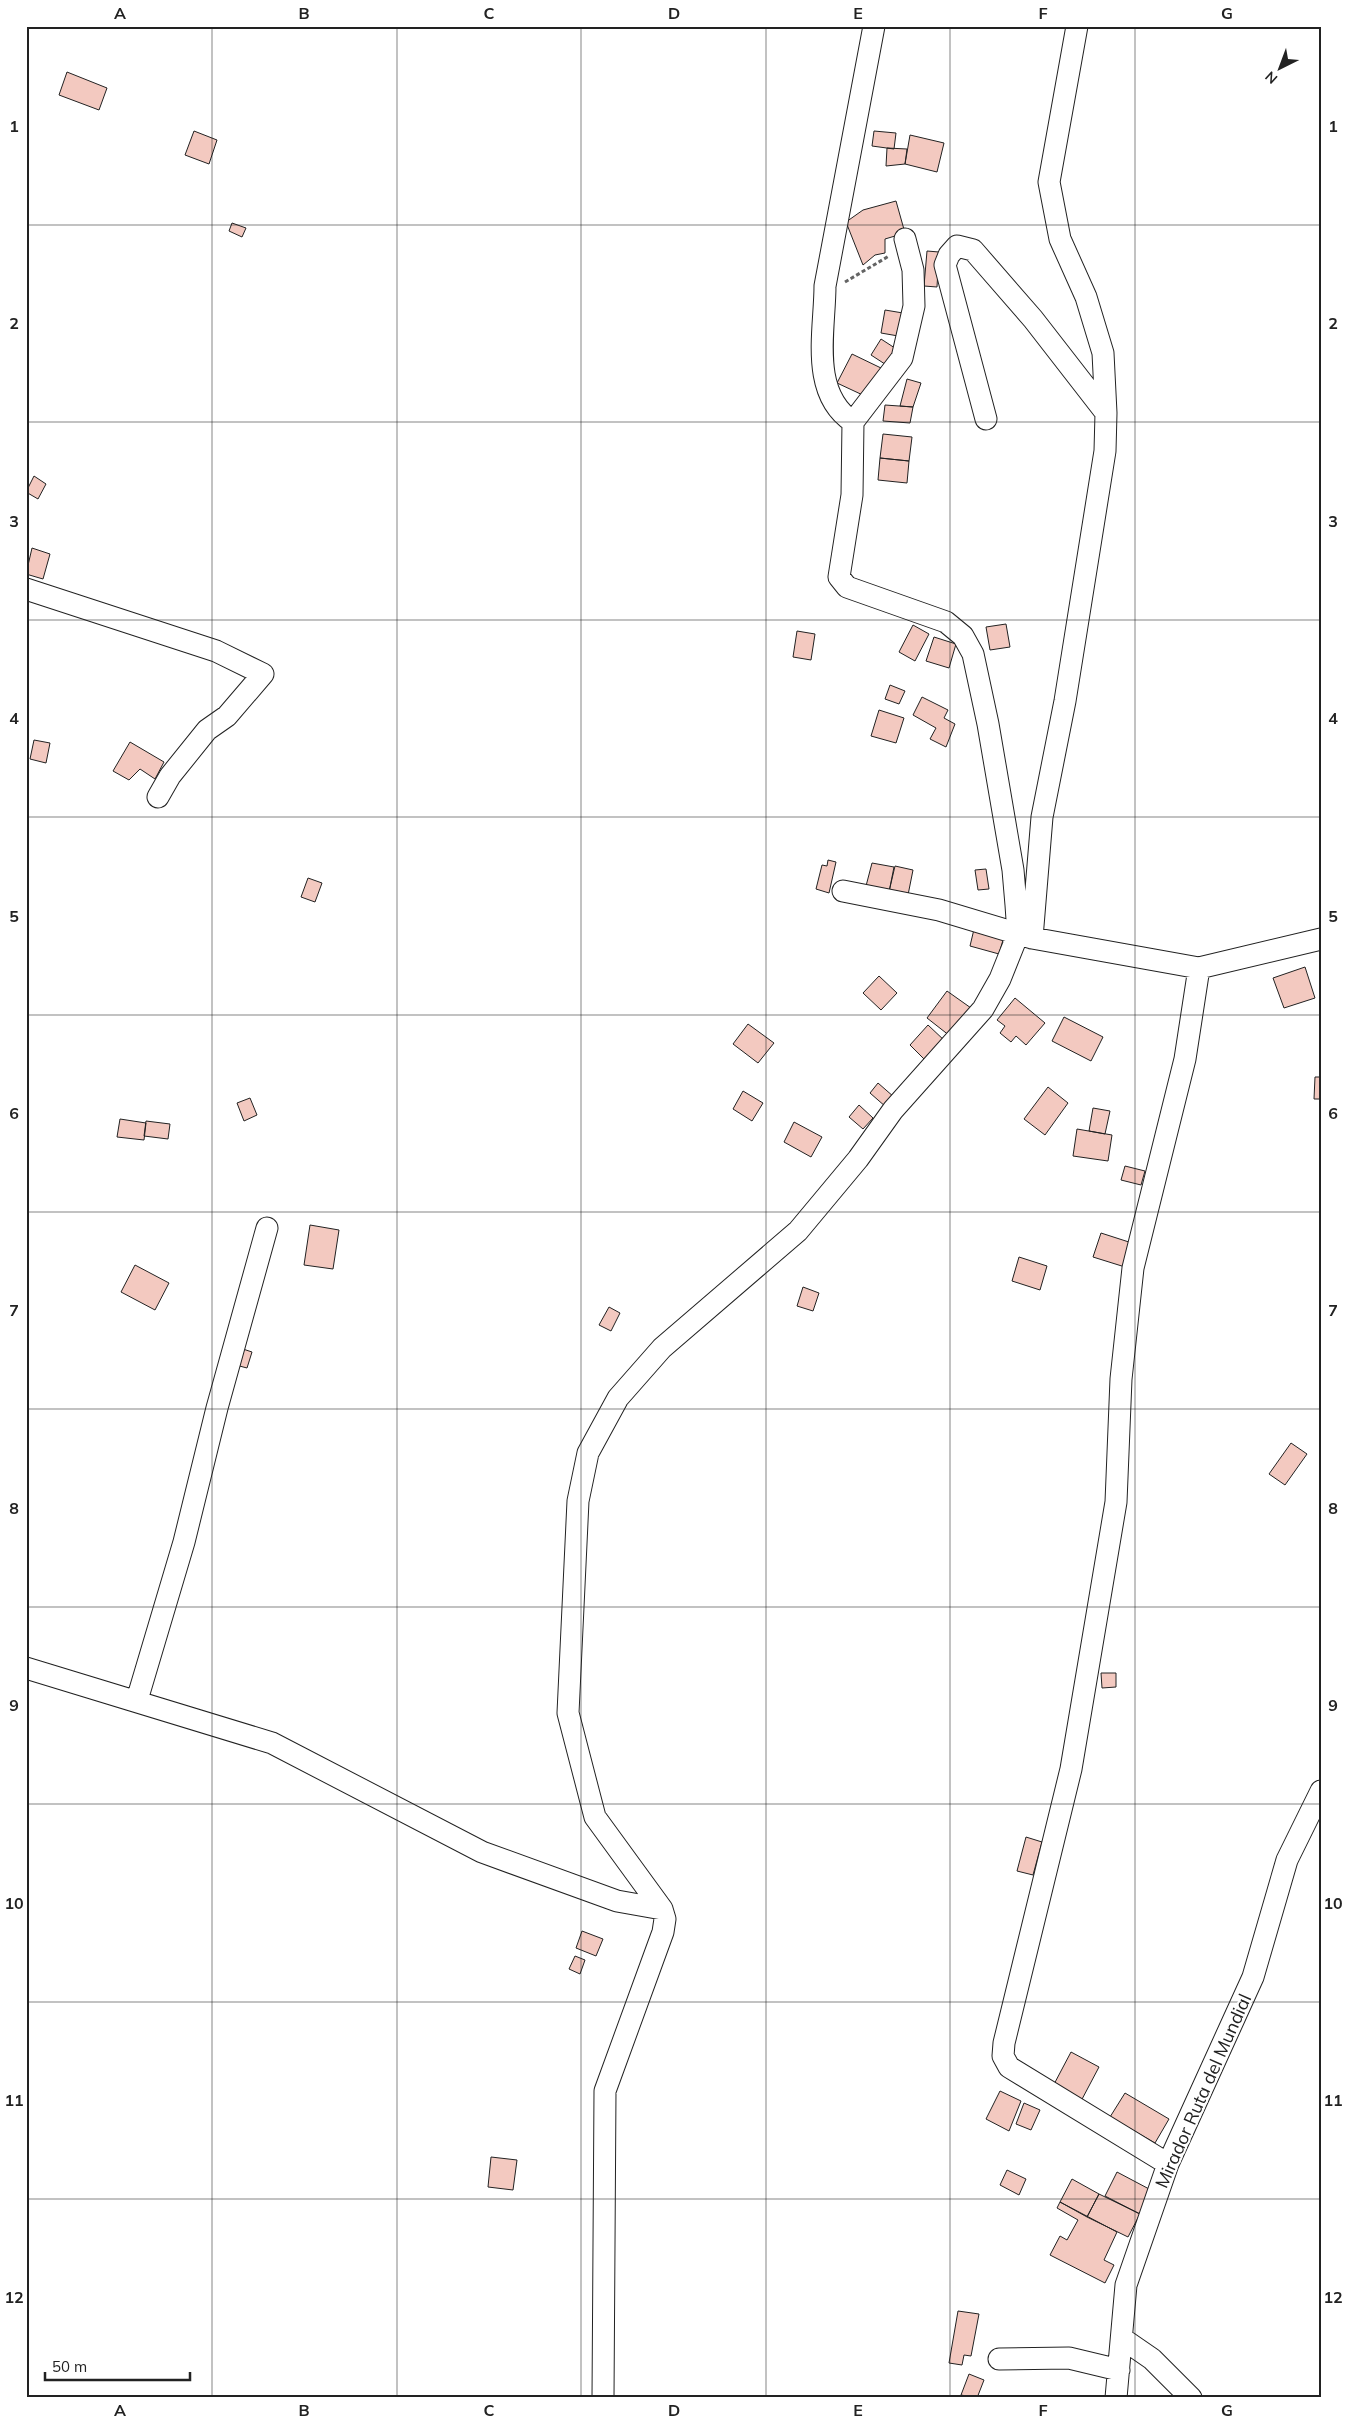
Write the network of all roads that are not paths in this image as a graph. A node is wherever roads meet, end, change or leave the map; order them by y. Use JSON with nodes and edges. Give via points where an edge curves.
{"nodes":[{"id":1,"x":874,"y":26,"type":"edge"},
{"id":2,"x":1077,"y":26,"type":"edge"},
{"id":3,"x":907,"y":243,"type":"road end"},
{"id":4,"x":1106,"y":413,"type":"junction"},
{"id":5,"x":986,"y":419,"type":"dead end"},
{"id":6,"x":853,"y":422,"type":"junction"},
{"id":7,"x":26,"y":589,"type":"edge"},
{"id":8,"x":158,"y":797,"type":"dead end"},
{"id":9,"x":843,"y":891,"type":"dead end"},
{"id":10,"x":1025,"y":936,"type":"junction"},
{"id":11,"x":1321,"y":939,"type":"edge"},
{"id":12,"x":1199,"y":968,"type":"junction"},
{"id":13,"x":266,"y":1228,"type":"dead end"},
{"id":14,"x":26,"y":1668,"type":"edge"},
{"id":15,"x":137,"y":1700,"type":"junction"},
{"id":16,"x":1321,"y":1791,"type":"edge"},
{"id":17,"x":662,"y":1909,"type":"junction"},
{"id":18,"x":1168,"y":2164,"type":"junction"},
{"id":19,"x":1122,"y":2339,"type":"junction"},
{"id":20,"x":999,"y":2359,"type":"dead end"},
{"id":21,"x":1118,"y":2370,"type":"junction"},
{"id":22,"x":603,"y":2398,"type":"edge"},
{"id":23,"x":1116,"y":2398,"type":"edge"},
{"id":24,"x":1192,"y":2398,"type":"edge"}],
"edges":[{"from":1,"to":6,"type":"street","via":[[825,286],[821,339],[824,373],[834,403],[841,414]]},
{"from":2,"to":4,"type":"street","via":[[1049,182],[1060,239],[1086,297],[1103,353]]},
{"from":3,"to":6,"type":"street","via":[[914,306],[902,358]]},
{"from":4,"to":5,"type":"street","via":[[1033,319],[973,250],[957,246],[945,266]]},
{"from":4,"to":10,"type":"street","via":[[1105,451],[1065,701],[1042,817]]},
{"from":6,"to":10,"type":"street","via":[[852,496],[839,577],[854,590],[946,622],[963,636],[973,654]]},
{"from":7,"to":8,"type":"street","via":[[216,651],[263,674],[227,716],[207,730],[170,776]]},
{"from":9,"to":10,"type":"street","via":[[939,910]]},
{"from":10,"to":12,"type":"street"},
{"from":10,"to":17,"type":"street","via":[[983,1009],[893,1110],[858,1159],[798,1231],[662,1348],[618,1398],[588,1453],[578,1501],[568,1713],[595,1817]]},
{"from":11,"to":12,"type":"street"},
{"from":12,"to":18,"type":"street","via":[[1185,1059],[1133,1268],[1121,1379],[1116,1502],[1071,1769],[1003,2056],[1009,2066]]},
{"from":13,"to":15,"type":"street","via":[[184,1542]]},
{"from":14,"to":15,"type":"street"},
{"from":15,"to":17,"type":"street","via":[[272,1743],[482,1852],[616,1901]]},
{"from":16,"to":18,"type":"street","name":"Mirador Ruta del Mundial","via":[[1287,1860],[1253,1977]]},
{"from":17,"to":22,"type":"street","via":[[665,1919],[663,1932],[605,2091]]},
{"from":18,"to":19,"type":"street","name":"Mirador Ruta del Mundial","via":[[1126,2285]]},
{"from":19,"to":21,"type":"street","name":"Mirador Ruta del Mundial"},
{"from":19,"to":24,"type":"street","via":[[1152,2359]]},
{"from":20,"to":21,"type":"street","via":[[1069,2358]]},
{"from":21,"to":23,"type":"street","name":"Mirador Ruta del Mundial"}]}
